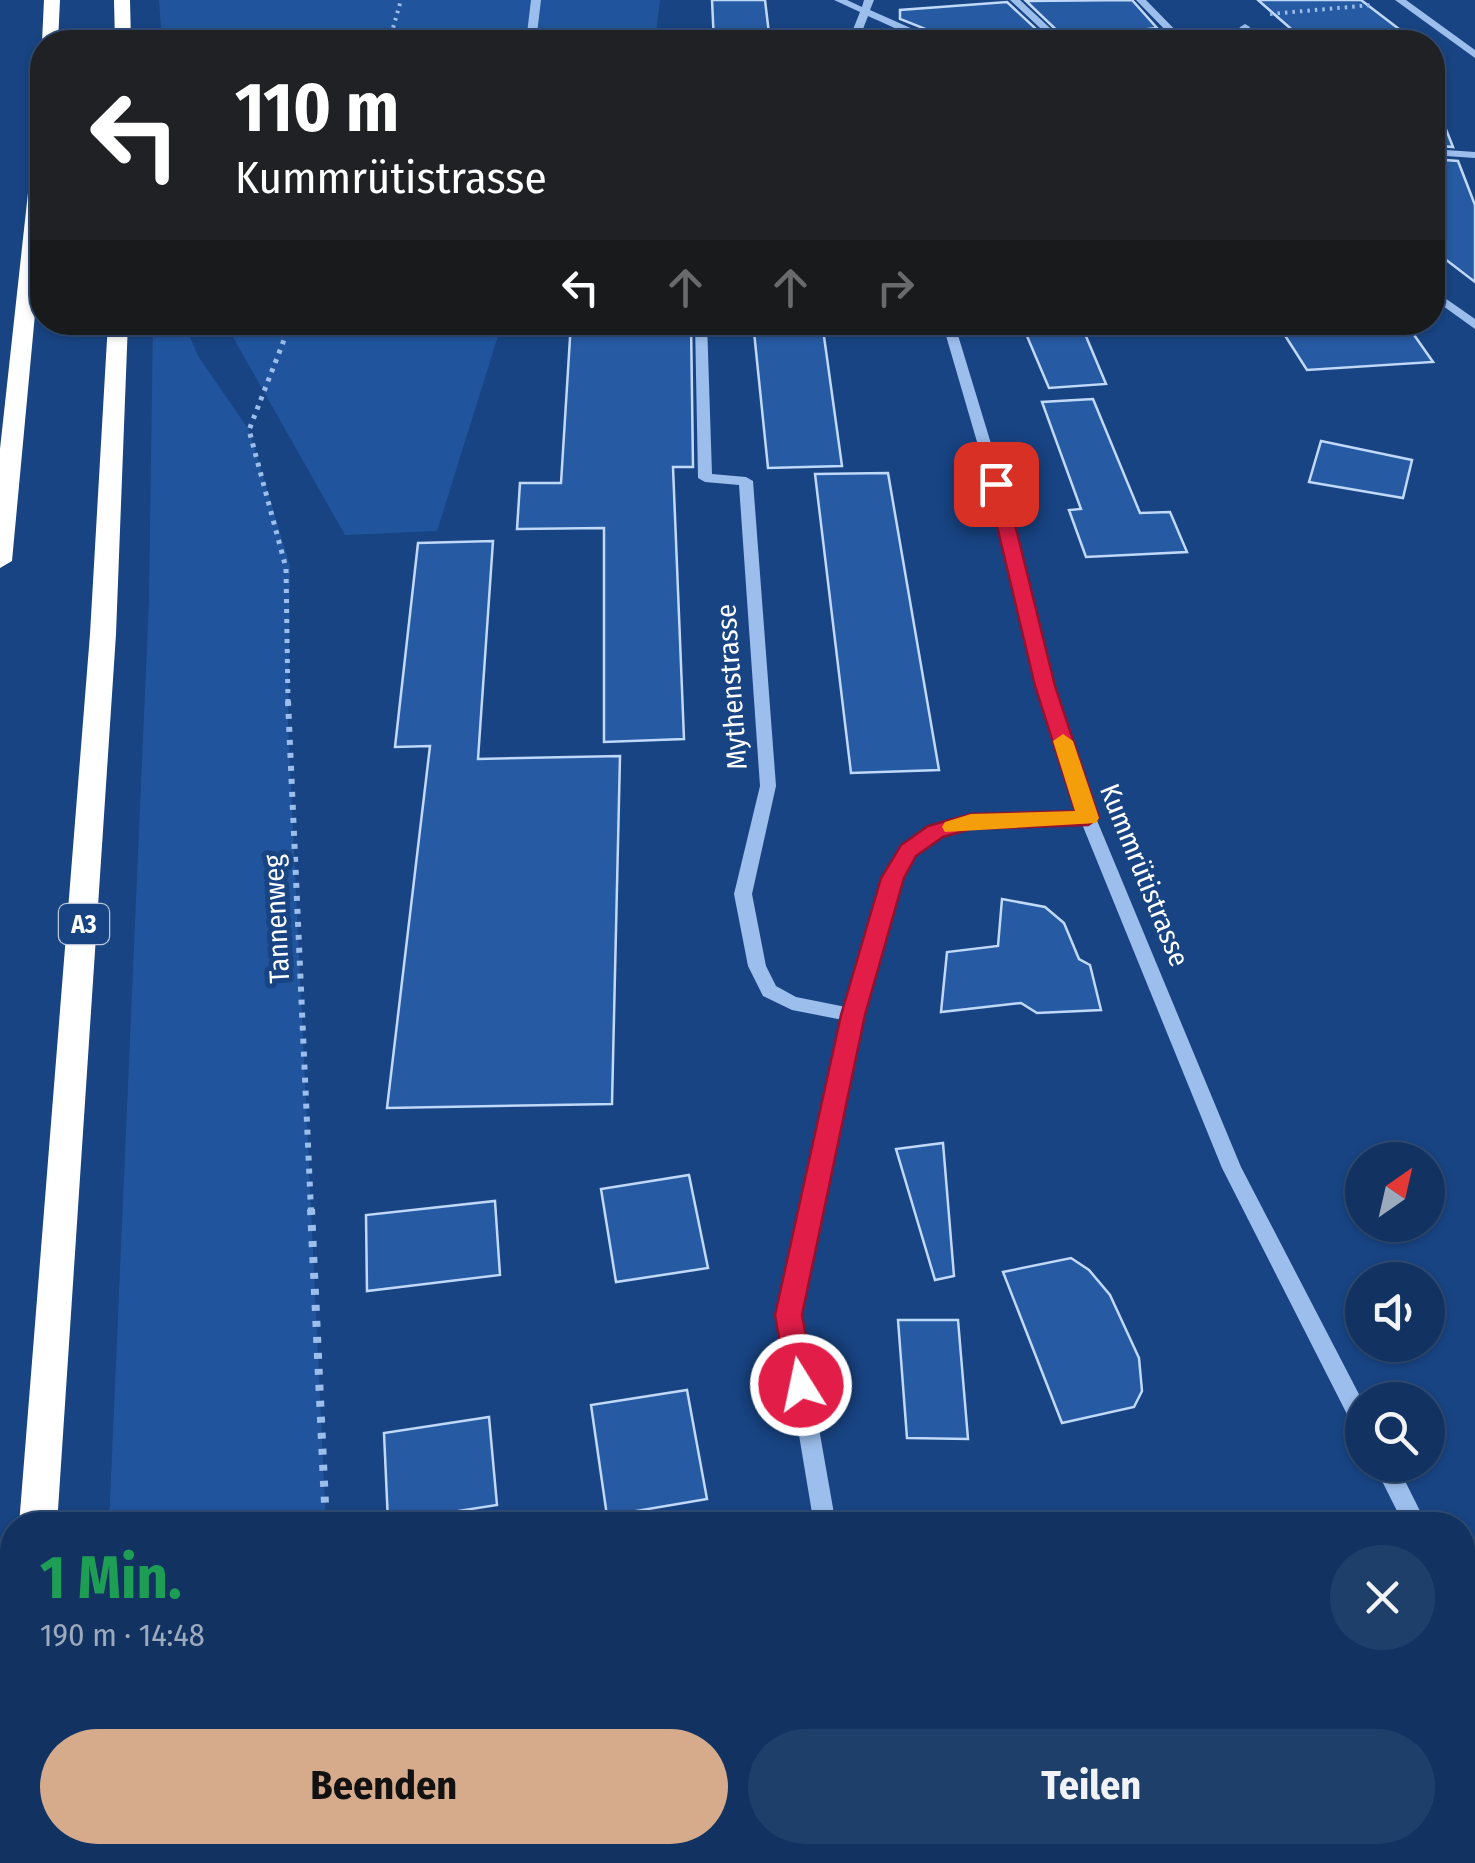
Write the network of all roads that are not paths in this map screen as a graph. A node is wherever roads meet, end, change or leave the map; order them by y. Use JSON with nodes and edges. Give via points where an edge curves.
{"nodes":[{"id":1,"x":52,"y":0,"type":"edge"},
{"id":2,"x":122,"y":0,"type":"edge"},
{"id":3,"x":536,"y":0,"type":"edge"},
{"id":4,"x":839,"y":0,"type":"edge"},
{"id":5,"x":1015,"y":0,"type":"edge"},
{"id":6,"x":1141,"y":0,"type":"edge"},
{"id":7,"x":1402,"y":1,"type":"edge"},
{"id":8,"x":866,"y":5,"type":"edge"},
{"id":9,"x":1244,"y":27,"type":"road end"},
{"id":10,"x":51,"y":30,"type":"edge"},
{"id":11,"x":123,"y":30,"type":"edge"},
{"id":12,"x":532,"y":30,"type":"edge"},
{"id":13,"x":857,"y":30,"type":"edge"},
{"id":14,"x":922,"y":30,"type":"edge"},
{"id":15,"x":1047,"y":30,"type":"edge"},
{"id":16,"x":1170,"y":30,"type":"edge"},
{"id":17,"x":1243,"y":30,"type":"edge"},
{"id":18,"x":1441,"y":30,"type":"edge"},
{"id":19,"x":1445,"y":33,"type":"edge"},
{"id":20,"x":1475,"y":55,"type":"edge"},
{"id":21,"x":1445,"y":153,"type":"edge"},
{"id":22,"x":1475,"y":155,"type":"edge"},
{"id":23,"x":30,"y":265,"type":"edge"},
{"id":24,"x":1445,"y":302,"type":"edge"},
{"id":25,"x":1475,"y":326,"type":"edge"},
{"id":26,"x":117,"y":335,"type":"edge"},
{"id":27,"x":701,"y":335,"type":"edge"},
{"id":28,"x":952,"y":335,"type":"edge"},
{"id":29,"x":0,"y":561,"type":"edge"},
{"id":30,"x":1088,"y":818,"type":"junction"},
{"id":31,"x":853,"y":1015,"type":"junction"},
{"id":32,"x":1345,"y":1388,"type":"edge"},
{"id":33,"x":1394,"y":1482,"type":"edge"},
{"id":34,"x":39,"y":1512,"type":"edge"},
{"id":35,"x":823,"y":1512,"type":"edge"},
{"id":36,"x":1409,"y":1512,"type":"edge"}],
"edges":[{"from":1,"to":10,"type":"highway"},
{"from":2,"to":11,"type":"highway"},
{"from":3,"to":12,"type":"street"},
{"from":4,"to":8,"type":"street"},
{"from":5,"to":15,"type":"street"},
{"from":6,"to":16,"type":"street"},
{"from":7,"to":18,"type":"street"},
{"from":8,"to":13,"type":"street"},
{"from":8,"to":14,"type":"street"},
{"from":9,"to":17,"type":"street"},
{"from":19,"to":20,"type":"street"},
{"from":21,"to":22,"type":"street"},
{"from":23,"to":29,"type":"highway"},
{"from":24,"to":25,"type":"street"},
{"from":26,"to":34,"type":"highway","number":"A3","via":[[104,634]]},
{"from":27,"to":31,"type":"street","name":"Mythenstrasse","via":[[706,478],[746,481],[768,786],[744,894],[757,966],[769,991]]},
{"from":28,"to":30,"type":"street","name":"Kummrütistrasse","via":[[1045,686]]},
{"from":30,"to":31,"type":"street","via":[[971,822],[935,832],[908,851],[892,878]]},
{"from":30,"to":32,"type":"street","name":"Kummrütistrasse","via":[[1232,1168]]},
{"from":31,"to":35,"type":"street","via":[[789,1315]]},
{"from":33,"to":36,"type":"street"}]}
